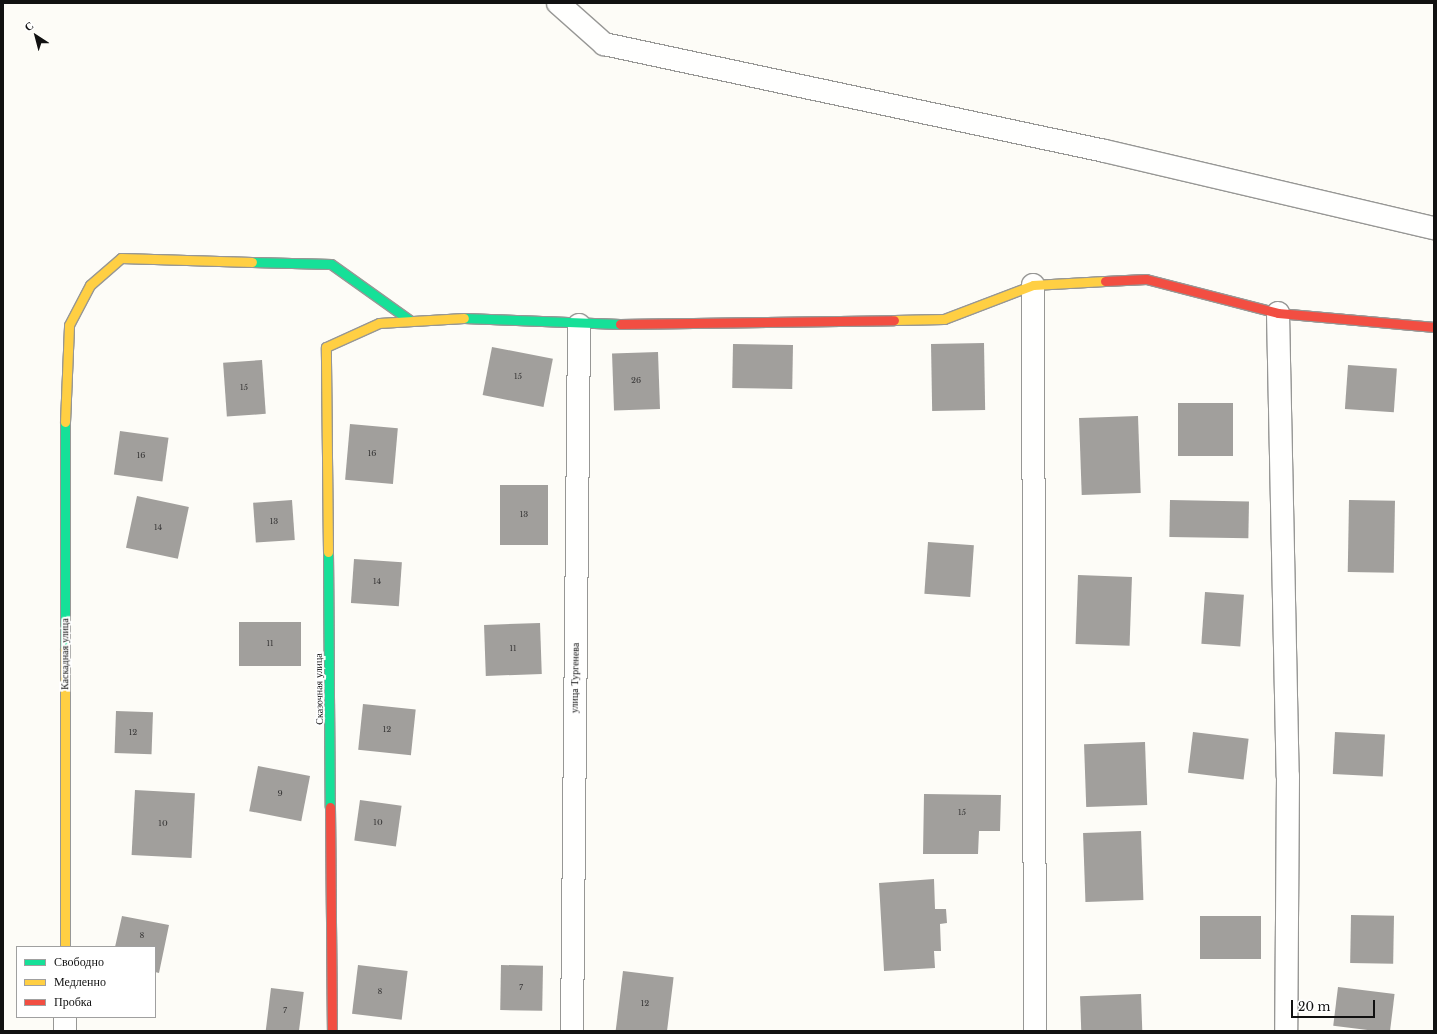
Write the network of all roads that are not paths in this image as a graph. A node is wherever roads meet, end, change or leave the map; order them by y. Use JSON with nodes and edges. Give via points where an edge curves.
{"nodes":[{"id":1,"x":558,"y":3,"type":"edge"},
{"id":2,"x":1434,"y":228,"type":"edge"},
{"id":3,"x":1033,"y":285,"type":"junction"},
{"id":4,"x":1278,"y":313,"type":"junction"},
{"id":5,"x":411,"y":321,"type":"junction"},
{"id":6,"x":578,"y":326,"type":"junction"},
{"id":7,"x":1434,"y":327,"type":"edge"},
{"id":8,"x":65,"y":946,"type":"edge"},
{"id":9,"x":66,"y":1018,"type":"edge"},
{"id":10,"x":66,"y":1031,"type":"edge"},
{"id":11,"x":332,"y":1031,"type":"edge"},
{"id":12,"x":572,"y":1031,"type":"edge"},
{"id":13,"x":1035,"y":1031,"type":"edge"},
{"id":14,"x":1286,"y":1031,"type":"edge"}],
"edges":[{"from":1,"to":2,"type":"street","via":[[604,44],[1113,153]]},
{"from":3,"to":4,"type":"street","via":[[1146,279]]},
{"from":3,"to":6,"type":"street","via":[[944,319]]},
{"from":3,"to":13,"type":"street"},
{"from":4,"to":7,"type":"street"},
{"from":4,"to":14,"type":"street","via":[[1288,776]]},
{"from":5,"to":6,"type":"street","via":[[462,318]]},
{"from":5,"to":8,"type":"street","name":"Каскадная улица","via":[[330,264],[121,258],[90,286],[69,325],[65,395]]},
{"from":5,"to":11,"type":"street","name":"Сказочная улица","via":[[379,323],[326,348]]},
{"from":6,"to":12,"type":"street","name":"улица Тургенева"},
{"from":9,"to":10,"type":"street"}]}
